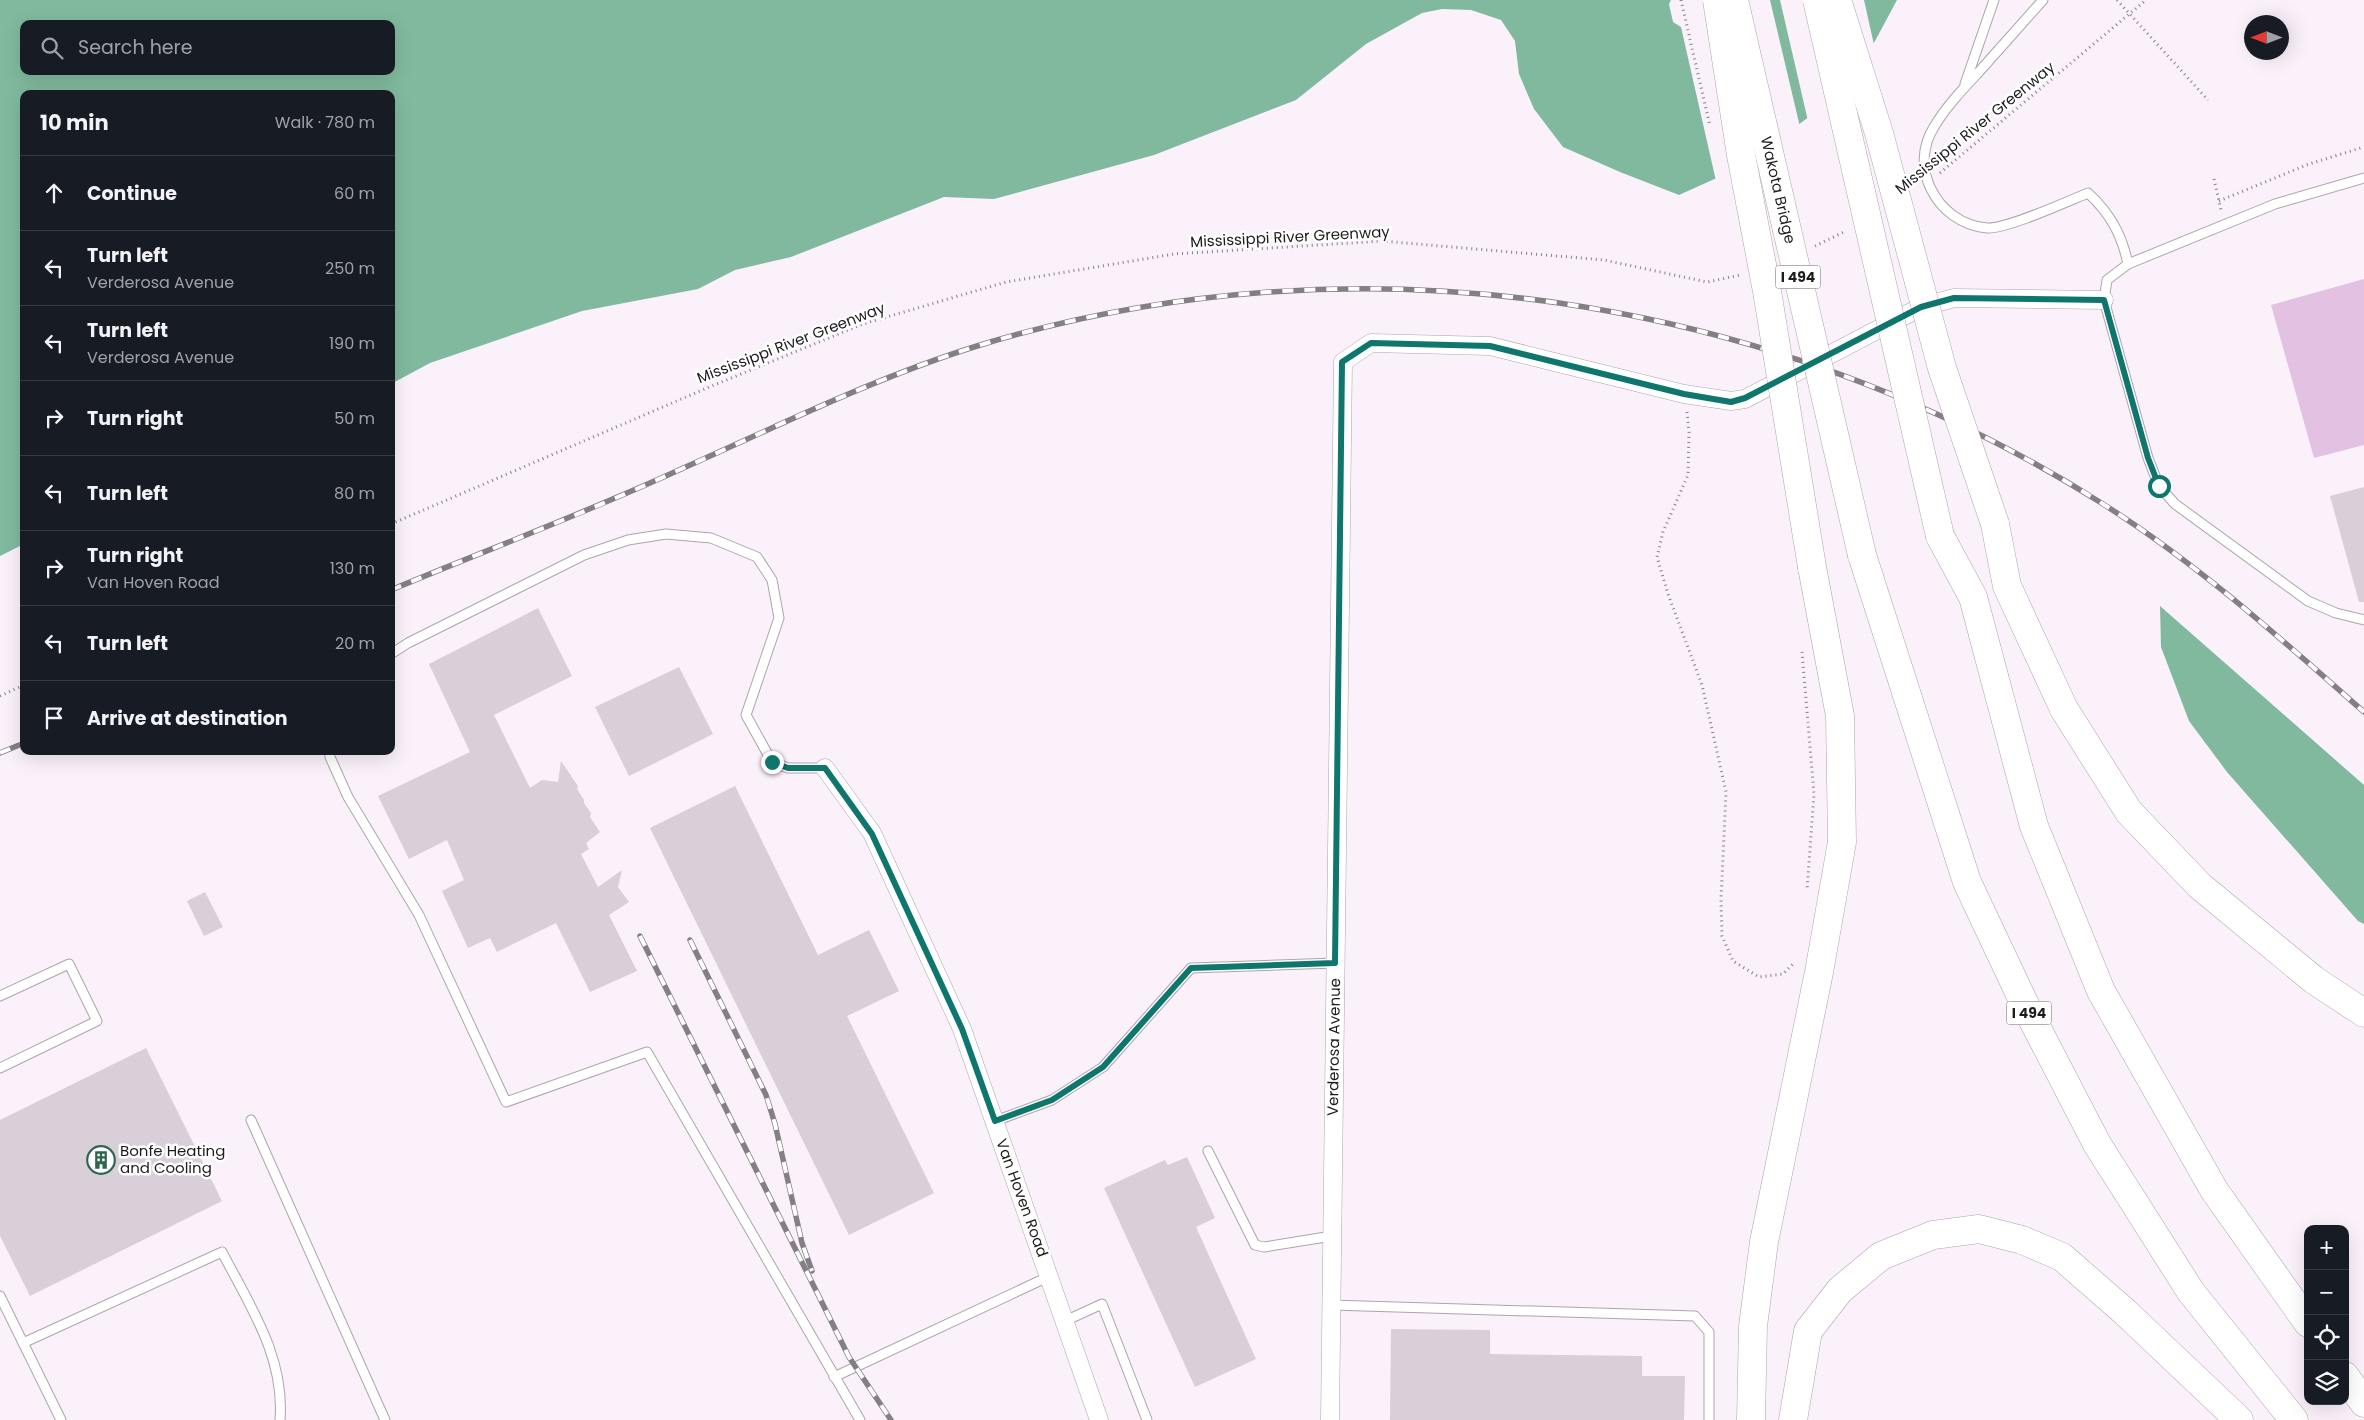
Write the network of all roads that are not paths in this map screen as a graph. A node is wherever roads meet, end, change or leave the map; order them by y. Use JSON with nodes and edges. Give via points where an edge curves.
{"nodes":[{"id":1,"x":1717,"y":0,"type":"edge"},
{"id":2,"x":1734,"y":0,"type":"edge"},
{"id":3,"x":1817,"y":0,"type":"edge"},
{"id":4,"x":1837,"y":0,"type":"edge"},
{"id":5,"x":1994,"y":0,"type":"edge"},
{"id":6,"x":2043,"y":0,"type":"edge"},
{"id":7,"x":1963,"y":89,"type":"junction"},
{"id":8,"x":2364,"y":178,"type":"edge"},
{"id":9,"x":2128,"y":264,"type":"junction"},
{"id":10,"x":2104,"y":300,"type":"junction"},
{"id":11,"x":2364,"y":620,"type":"edge"},
{"id":12,"x":395,"y":651,"type":"edge"},
{"id":13,"x":330,"y":755,"type":"edge"},
{"id":14,"x":825,"y":768,"type":"joint"},
{"id":15,"x":1335,"y":963,"type":"junction"},
{"id":16,"x":0,"y":996,"type":"edge"},
{"id":17,"x":2364,"y":1013,"type":"edge"},
{"id":18,"x":0,"y":1068,"type":"edge"},
{"id":19,"x":251,"y":1120,"type":"dead end"},
{"id":20,"x":995,"y":1121,"type":"junction"},
{"id":21,"x":1208,"y":1151,"type":"dead end"},
{"id":22,"x":1332,"y":1236,"type":"junction"},
{"id":23,"x":1050,"y":1276,"type":"junction"},
{"id":24,"x":0,"y":1296,"type":"edge"},
{"id":25,"x":1331,"y":1305,"type":"junction"},
{"id":26,"x":2304,"y":1317,"type":"edge"},
{"id":27,"x":1065,"y":1321,"type":"junction"},
{"id":28,"x":23,"y":1343,"type":"junction"},
{"id":29,"x":834,"y":1377,"type":"junction"},
{"id":30,"x":2349,"y":1382,"type":"edge"},
{"id":31,"x":2364,"y":1403,"type":"edge"},
{"id":32,"x":61,"y":1420,"type":"edge"},
{"id":33,"x":280,"y":1420,"type":"edge"},
{"id":34,"x":385,"y":1420,"type":"edge"},
{"id":35,"x":860,"y":1420,"type":"edge"},
{"id":36,"x":1099,"y":1420,"type":"edge"},
{"id":37,"x":1147,"y":1420,"type":"edge"},
{"id":38,"x":1330,"y":1420,"type":"edge"},
{"id":39,"x":1709,"y":1420,"type":"edge"},
{"id":40,"x":1752,"y":1420,"type":"edge"},
{"id":41,"x":1793,"y":1420,"type":"edge"},
{"id":42,"x":2239,"y":1420,"type":"edge"},
{"id":43,"x":2294,"y":1420,"type":"edge"}],
"edges":[{"from":1,"to":40,"type":"highway","bridge":true,"via":[[1741,155],[1840,716],[1842,842],[1762,1251],[1753,1326]]},
{"from":2,"to":43,"type":"highway","name":"Wakota Bridge","number":"I 494","bridge":true,"via":[[1862,555],[1967,882],[2026,1007],[2097,1144],[2191,1292]]},
{"from":3,"to":26,"type":"highway","bridge":true,"via":[[1940,536],[1974,597],[2034,826],[2101,991],[2214,1190]]},
{"from":4,"to":17,"type":"highway","bridge":true,"via":[[1879,133],[1942,368],[1995,524],[2007,586],[2064,709],[2130,812],[2200,886],[2314,980]]},
{"from":5,"to":7,"type":"lane"},
{"from":6,"to":7,"type":"lane"},
{"from":7,"to":9,"type":"lane","via":[[1933,127],[1925,147],[1924,163],[1936,200],[1952,216],[1988,228],[2008,224],[2088,193],[2104,208],[2114,224]]},
{"from":8,"to":9,"type":"lane","via":[[2268,207]]},
{"from":9,"to":10,"type":"lane","via":[[2107,280]]},
{"from":10,"to":11,"type":"lane","via":[[2148,458],[2159,486],[2175,504],[2308,601]]},
{"from":10,"to":15,"type":"street","name":"Verderosa Avenue","via":[[1938,300],[1745,398],[1731,402],[1684,394],[1490,346],[1371,343],[1342,362]]},
{"from":12,"to":14,"type":"lane","via":[[584,555],[628,540],[666,534],[710,538],[757,557],[772,580],[779,618],[746,715],[772,762],[788,768]]},
{"from":13,"to":29,"type":"lane","via":[[348,797],[419,915],[506,1102],[647,1052]]},
{"from":14,"to":20,"type":"street","name":"Van Hoven Road","via":[[876,842],[962,1029]]},
{"from":15,"to":20,"type":"lane","via":[[1191,968],[1103,1067],[1052,1100]]},
{"from":15,"to":22,"type":"street","name":"Verderosa Avenue"},
{"from":16,"to":18,"type":"lane","via":[[69,964],[97,1021]]},
{"from":19,"to":34,"type":"lane"},
{"from":20,"to":23,"type":"street","name":"Van Hoven Road"},
{"from":21,"to":22,"type":"lane","via":[[1255,1245],[1264,1247]]},
{"from":22,"to":25,"type":"street","name":"Verderosa Avenue"},
{"from":23,"to":27,"type":"street","name":"Van Hoven Road"},
{"from":23,"to":29,"type":"lane"},
{"from":24,"to":28,"type":"lane"},
{"from":25,"to":38,"type":"street","name":"Verderosa Avenue"},
{"from":25,"to":39,"type":"lane","via":[[1694,1316],[1709,1332]]},
{"from":27,"to":36,"type":"street","name":"Van Hoven Road"},
{"from":27,"to":37,"type":"lane","via":[[1102,1304]]},
{"from":28,"to":32,"type":"lane"},
{"from":28,"to":33,"type":"lane","via":[[222,1252],[264,1333],[277,1366]]},
{"from":29,"to":35,"type":"lane"},
{"from":30,"to":31,"type":"highway"},
{"from":41,"to":42,"type":"highway","via":[[1808,1331],[1840,1290],[1881,1256],[1933,1235],[1979,1229],[2022,1240],[2062,1257]]}]}
